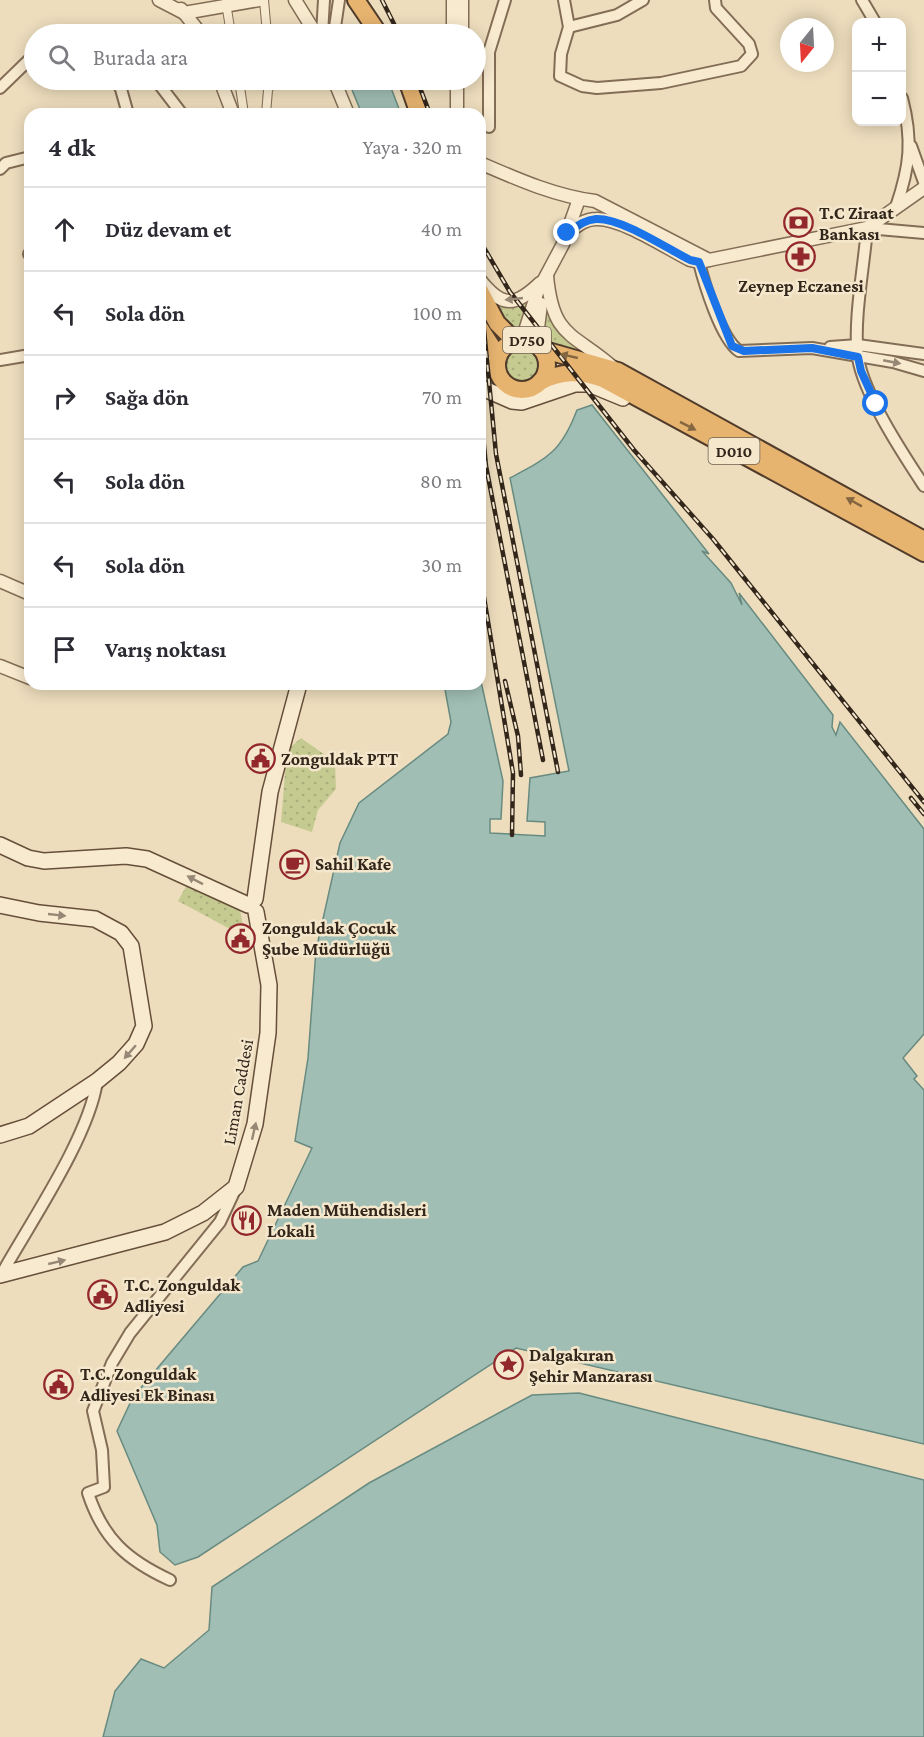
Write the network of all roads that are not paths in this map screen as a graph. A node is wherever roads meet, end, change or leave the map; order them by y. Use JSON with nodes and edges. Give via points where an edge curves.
{"nodes":[{"id":1,"x":159,"y":0,"type":"edge"},
{"id":2,"x":172,"y":0,"type":"edge"},
{"id":3,"x":257,"y":0,"type":"edge"},
{"id":4,"x":264,"y":0,"type":"edge"},
{"id":5,"x":295,"y":0,"type":"edge"},
{"id":6,"x":324,"y":0,"type":"edge"},
{"id":7,"x":339,"y":0,"type":"edge"},
{"id":8,"x":356,"y":0,"type":"edge"},
{"id":9,"x":370,"y":0,"type":"edge"},
{"id":10,"x":453,"y":0,"type":"edge"},
{"id":11,"x":462,"y":0,"type":"edge"},
{"id":12,"x":505,"y":0,"type":"edge"},
{"id":13,"x":564,"y":0,"type":"edge"},
{"id":14,"x":643,"y":0,"type":"edge"},
{"id":15,"x":715,"y":0,"type":"edge"},
{"id":16,"x":862,"y":0,"type":"edge"},
{"id":17,"x":226,"y":2,"type":"edge"},
{"id":18,"x":184,"y":13,"type":"junction"},
{"id":19,"x":873,"y":18,"type":"edge"},
{"id":20,"x":193,"y":24,"type":"edge"},
{"id":21,"x":229,"y":24,"type":"edge"},
{"id":22,"x":266,"y":24,"type":"edge"},
{"id":23,"x":310,"y":24,"type":"edge"},
{"id":24,"x":323,"y":24,"type":"edge"},
{"id":25,"x":335,"y":24,"type":"edge"},
{"id":26,"x":372,"y":24,"type":"edge"},
{"id":27,"x":384,"y":24,"type":"edge"},
{"id":28,"x":453,"y":24,"type":"edge"},
{"id":29,"x":462,"y":24,"type":"edge"},
{"id":30,"x":569,"y":27,"type":"junction"},
{"id":31,"x":24,"y":65,"type":"edge"},
{"id":32,"x":0,"y":88,"type":"edge"},
{"id":33,"x":120,"y":90,"type":"edge"},
{"id":34,"x":164,"y":90,"type":"edge"},
{"id":35,"x":224,"y":90,"type":"edge"},
{"id":36,"x":240,"y":90,"type":"edge"},
{"id":37,"x":268,"y":90,"type":"edge"},
{"id":38,"x":337,"y":90,"type":"edge"},
{"id":39,"x":400,"y":90,"type":"edge"},
{"id":40,"x":411,"y":90,"type":"edge"},
{"id":41,"x":457,"y":90,"type":"edge"},
{"id":42,"x":126,"y":108,"type":"edge"},
{"id":43,"x":177,"y":108,"type":"edge"},
{"id":44,"x":230,"y":108,"type":"edge"},
{"id":45,"x":243,"y":108,"type":"edge"},
{"id":46,"x":266,"y":108,"type":"edge"},
{"id":47,"x":345,"y":108,"type":"edge"},
{"id":48,"x":406,"y":108,"type":"edge"},
{"id":49,"x":418,"y":108,"type":"edge"},
{"id":50,"x":456,"y":108,"type":"edge"},
{"id":51,"x":906,"y":120,"type":"edge"},
{"id":52,"x":489,"y":127,"type":"dead end"},
{"id":53,"x":910,"y":143,"type":"junction"},
{"id":54,"x":24,"y":158,"type":"edge"},
{"id":55,"x":486,"y":167,"type":"edge"},
{"id":56,"x":0,"y":169,"type":"edge"},
{"id":57,"x":924,"y":182,"type":"edge"},
{"id":58,"x":924,"y":188,"type":"edge"},
{"id":59,"x":579,"y":199,"type":"junction"},
{"id":60,"x":896,"y":207,"type":"junction"},
{"id":61,"x":621,"y":224,"type":"junction"},
{"id":62,"x":867,"y":228,"type":"junction"},
{"id":63,"x":567,"y":233,"type":"junction"},
{"id":64,"x":924,"y":233,"type":"edge"},
{"id":65,"x":704,"y":261,"type":"junction"},
{"id":66,"x":548,"y":276,"type":"junction"},
{"id":67,"x":486,"y":287,"type":"edge"},
{"id":68,"x":486,"y":302,"type":"edge"},
{"id":69,"x":528,"y":343,"type":"junction"},
{"id":70,"x":486,"y":344,"type":"edge"},
{"id":71,"x":858,"y":351,"type":"junction"},
{"id":72,"x":924,"y":354,"type":"edge"},
{"id":73,"x":24,"y":356,"type":"edge"},
{"id":74,"x":0,"y":360,"type":"edge"},
{"id":75,"x":492,"y":361,"type":"edge"},
{"id":76,"x":618,"y":371,"type":"junction"},
{"id":77,"x":924,"y":371,"type":"edge"},
{"id":78,"x":540,"y":382,"type":"junction"},
{"id":79,"x":486,"y":386,"type":"edge"},
{"id":80,"x":509,"y":386,"type":"junction"},
{"id":81,"x":486,"y":389,"type":"edge"},
{"id":82,"x":662,"y":412,"type":"junction"},
{"id":83,"x":924,"y":486,"type":"edge"},
{"id":84,"x":924,"y":540,"type":"edge"},
{"id":85,"x":924,"y":553,"type":"edge"},
{"id":86,"x":0,"y":582,"type":"edge"},
{"id":87,"x":24,"y":592,"type":"edge"},
{"id":88,"x":0,"y":666,"type":"edge"},
{"id":89,"x":24,"y":676,"type":"edge"},
{"id":90,"x":297,"y":690,"type":"edge"},
{"id":91,"x":0,"y":844,"type":"edge"},
{"id":92,"x":0,"y":905,"type":"edge"},
{"id":93,"x":253,"y":905,"type":"junction"},
{"id":94,"x":97,"y":1081,"type":"junction"},
{"id":95,"x":0,"y":1135,"type":"edge"},
{"id":96,"x":236,"y":1187,"type":"junction"},
{"id":97,"x":0,"y":1275,"type":"edge"},
{"id":98,"x":170,"y":1580,"type":"dead end"}],
"edges":[{"from":1,"to":18,"type":"street"},
{"from":2,"to":18,"type":"street"},
{"from":3,"to":17,"type":"street"},
{"from":4,"to":22,"type":"street"},
{"from":5,"to":23,"type":"street"},
{"from":6,"to":24,"type":"street"},
{"from":7,"to":25,"type":"street"},
{"from":8,"to":26,"type":"highway"},
{"from":9,"to":27,"type":"highway"},
{"from":10,"to":28,"type":"street"},
{"from":11,"to":29,"type":"street"},
{"from":12,"to":52,"type":"street","via":[[489,52]]},
{"from":13,"to":30,"type":"street"},
{"from":14,"to":30,"type":"street","via":[[617,15]]},
{"from":15,"to":30,"type":"street","via":[[716,8],[749,44],[752,54],[741,66],[661,83],[597,88],[565,81],[560,76],[561,54]]},
{"from":16,"to":19,"type":"street"},
{"from":17,"to":18,"type":"street"},
{"from":17,"to":21,"type":"street"},
{"from":18,"to":20,"type":"street"},
{"from":31,"to":32,"type":"street"},
{"from":33,"to":42,"type":"street"},
{"from":34,"to":43,"type":"street"},
{"from":35,"to":44,"type":"street"},
{"from":36,"to":45,"type":"street"},
{"from":37,"to":46,"type":"street"},
{"from":38,"to":47,"type":"street"},
{"from":39,"to":48,"type":"highway"},
{"from":40,"to":49,"type":"highway"},
{"from":41,"to":50,"type":"street"},
{"from":51,"to":53,"type":"street"},
{"from":53,"to":57,"type":"street"},
{"from":53,"to":60,"type":"street","via":[[908,172]]},
{"from":54,"to":56,"type":"street","via":[[6,163]]},
{"from":55,"to":59,"type":"street"},
{"from":58,"to":60,"type":"street"},
{"from":59,"to":61,"type":"street"},
{"from":59,"to":63,"type":"street"},
{"from":59,"to":65,"type":"street","via":[[595,201]]},
{"from":60,"to":62,"type":"street"},
{"from":61,"to":63,"type":"street","via":[[598,219],[584,222]]},
{"from":61,"to":65,"type":"street","via":[[690,260]]},
{"from":62,"to":64,"type":"street"},
{"from":62,"to":65,"type":"street"},
{"from":62,"to":71,"type":"street"},
{"from":63,"to":66,"type":"street"},
{"from":65,"to":71,"type":"street","via":[[732,346],[744,351]]},
{"from":66,"to":67,"type":"street","one_way":true,"via":[[524,299],[510,302]]},
{"from":66,"to":69,"type":"street"},
{"from":66,"to":76,"type":"street","via":[[549,300],[560,325]]},
{"from":68,"to":69,"type":"highway","number":"D750","via":[[497,323]]},
{"from":69,"to":75,"type":"highway","number":"D750","via":[[508,344]]},
{"from":76,"to":69,"type":"highway","number":"D010","one_way":true},
{"from":69,"to":78,"type":"highway","number":"D750","via":[[546,369]]},
{"from":70,"to":75,"type":"highway","number":"D750"},
{"from":71,"to":72,"type":"street"},
{"from":71,"to":77,"type":"street","one_way":true},
{"from":71,"to":83,"type":"street","via":[[861,371],[876,404]]},
{"from":73,"to":74,"type":"street"},
{"from":75,"to":80,"type":"highway","number":"D750"},
{"from":84,"to":76,"type":"highway","number":"D010","one_way":true},
{"from":78,"to":80,"type":"highway","via":[[525,389]]},
{"from":78,"to":82,"type":"highway","number":"D010","via":[[562,372],[592,375]]},
{"from":79,"to":80,"type":"main road"},
{"from":81,"to":82,"type":"main road","via":[[522,402],[558,388],[589,384]]},
{"from":82,"to":85,"type":"highway","number":"D010","one_way":true},
{"from":86,"to":87,"type":"street"},
{"from":88,"to":89,"type":"street"},
{"from":90,"to":93,"type":"main road","name":"Liman Caddesi","via":[[270,792]]},
{"from":93,"to":91,"type":"main road","one_way":true,"via":[[147,859],[126,856],[44,861]]},
{"from":92,"to":94,"type":"main road","one_way":true,"via":[[95,919],[121,933],[131,946],[144,1026],[136,1044],[120,1063]]},
{"from":96,"to":93,"type":"main road","name":"Liman Caddesi","one_way":true,"via":[[255,1124],[268,1033],[269,985]]},
{"from":94,"to":95,"type":"main road","via":[[29,1126]]},
{"from":94,"to":97,"type":"street","via":[[94,1102],[63,1164]]},
{"from":97,"to":96,"type":"main road","one_way":true,"via":[[165,1232],[202,1213]]},
{"from":96,"to":98,"type":"street","name":"Liman Caddesi","via":[[220,1222],[130,1333],[112,1363],[93,1411],[102,1450],[104,1487],[88,1493],[96,1516],[113,1543],[143,1567]]}]}
